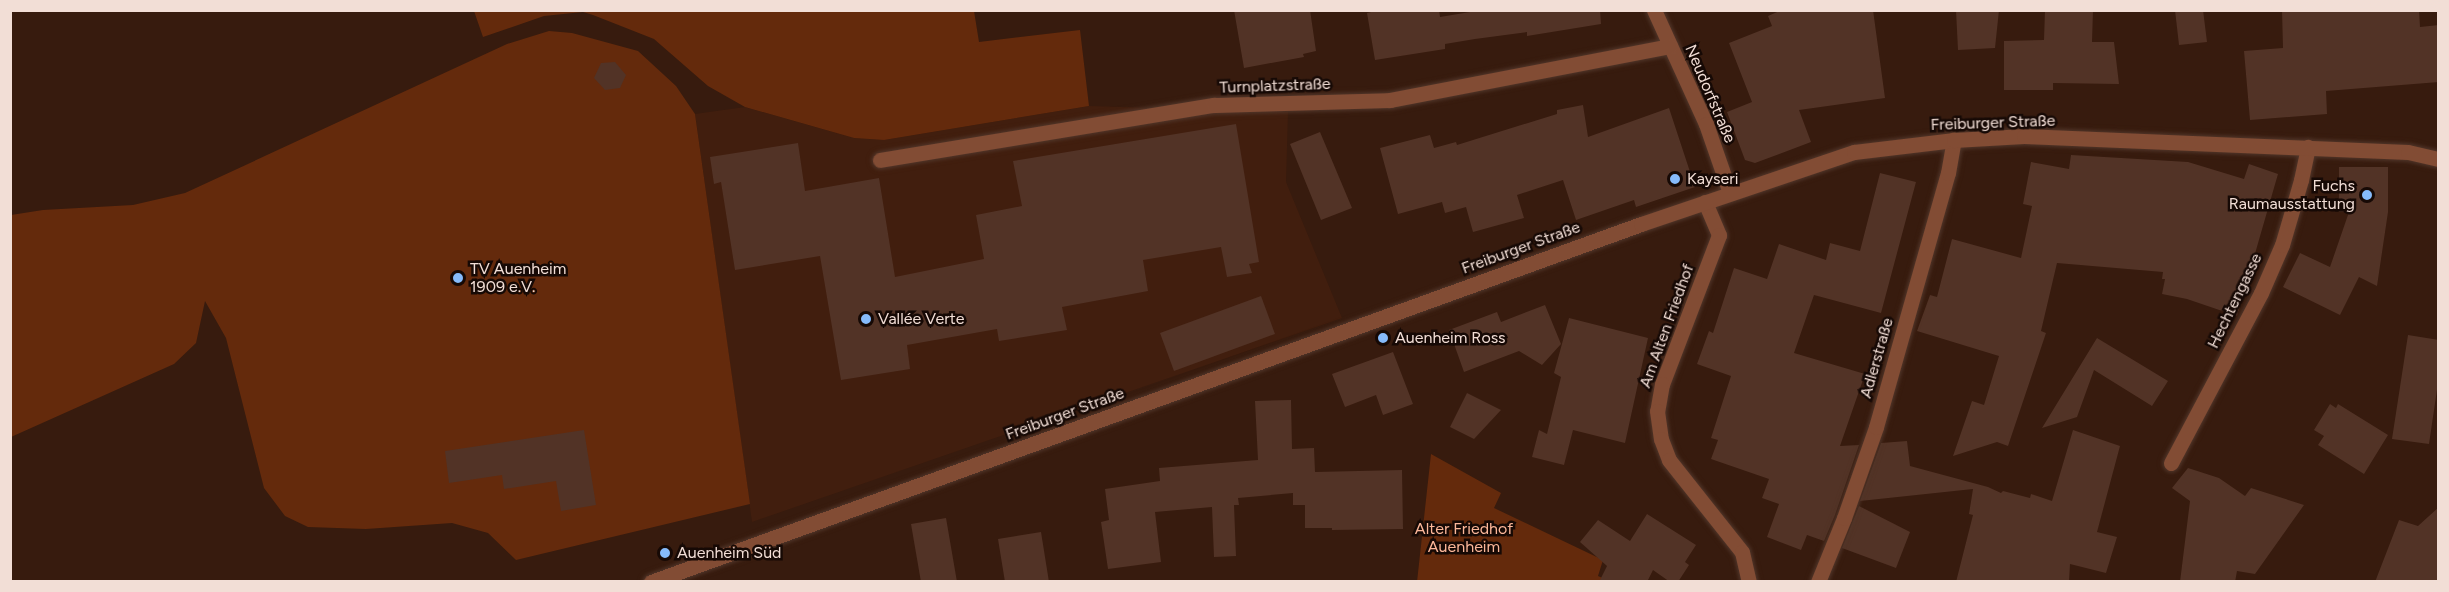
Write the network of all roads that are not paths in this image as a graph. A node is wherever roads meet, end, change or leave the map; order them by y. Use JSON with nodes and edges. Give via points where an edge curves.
{"nodes":[{"id":1,"x":1654,"y":10,"type":"edge"},
{"id":2,"x":1670,"y":46,"type":"junction"},
{"id":3,"x":1954,"y":140,"type":"junction"},
{"id":4,"x":2308,"y":147,"type":"junction"},
{"id":5,"x":2439,"y":159,"type":"edge"},
{"id":6,"x":880,"y":160,"type":"dead end"},
{"id":7,"x":1730,"y":193,"type":"junction"},
{"id":8,"x":1705,"y":202,"type":"junction"},
{"id":9,"x":2171,"y":463,"type":"dead end"},
{"id":10,"x":1824,"y":579,"type":"edge"},
{"id":11,"x":651,"y":582,"type":"edge"},
{"id":12,"x":1749,"y":582,"type":"edge"}],
"edges":[{"from":1,"to":2,"type":"street","name":"Neudorfstraße"},
{"from":2,"to":6,"type":"street","name":"Turnplatzstraße","via":[[1390,100],[1214,105]]},
{"from":2,"to":7,"type":"street","name":"Neudorfstraße","via":[[1706,124]]},
{"from":3,"to":4,"type":"street","name":"Freiburger Straße","via":[[2024,136]]},
{"from":3,"to":7,"type":"street","name":"Freiburger Straße","via":[[1854,152]]},
{"from":3,"to":10,"type":"street","name":"Adlerstraße","via":[[1876,427]]},
{"from":4,"to":5,"type":"street","name":"Freiburger Straße","via":[[2408,152]]},
{"from":4,"to":9,"type":"street","name":"Hechtengasse","via":[[2282,245]]},
{"from":7,"to":8,"type":"street","name":"Freiburger Straße"},
{"from":8,"to":11,"type":"street","name":"Freiburger Straße"},
{"from":8,"to":12,"type":"street","name":"Am Alten Friedhof","via":[[1719,235],[1662,384],[1658,420],[1669,460],[1742,552]]}]}
